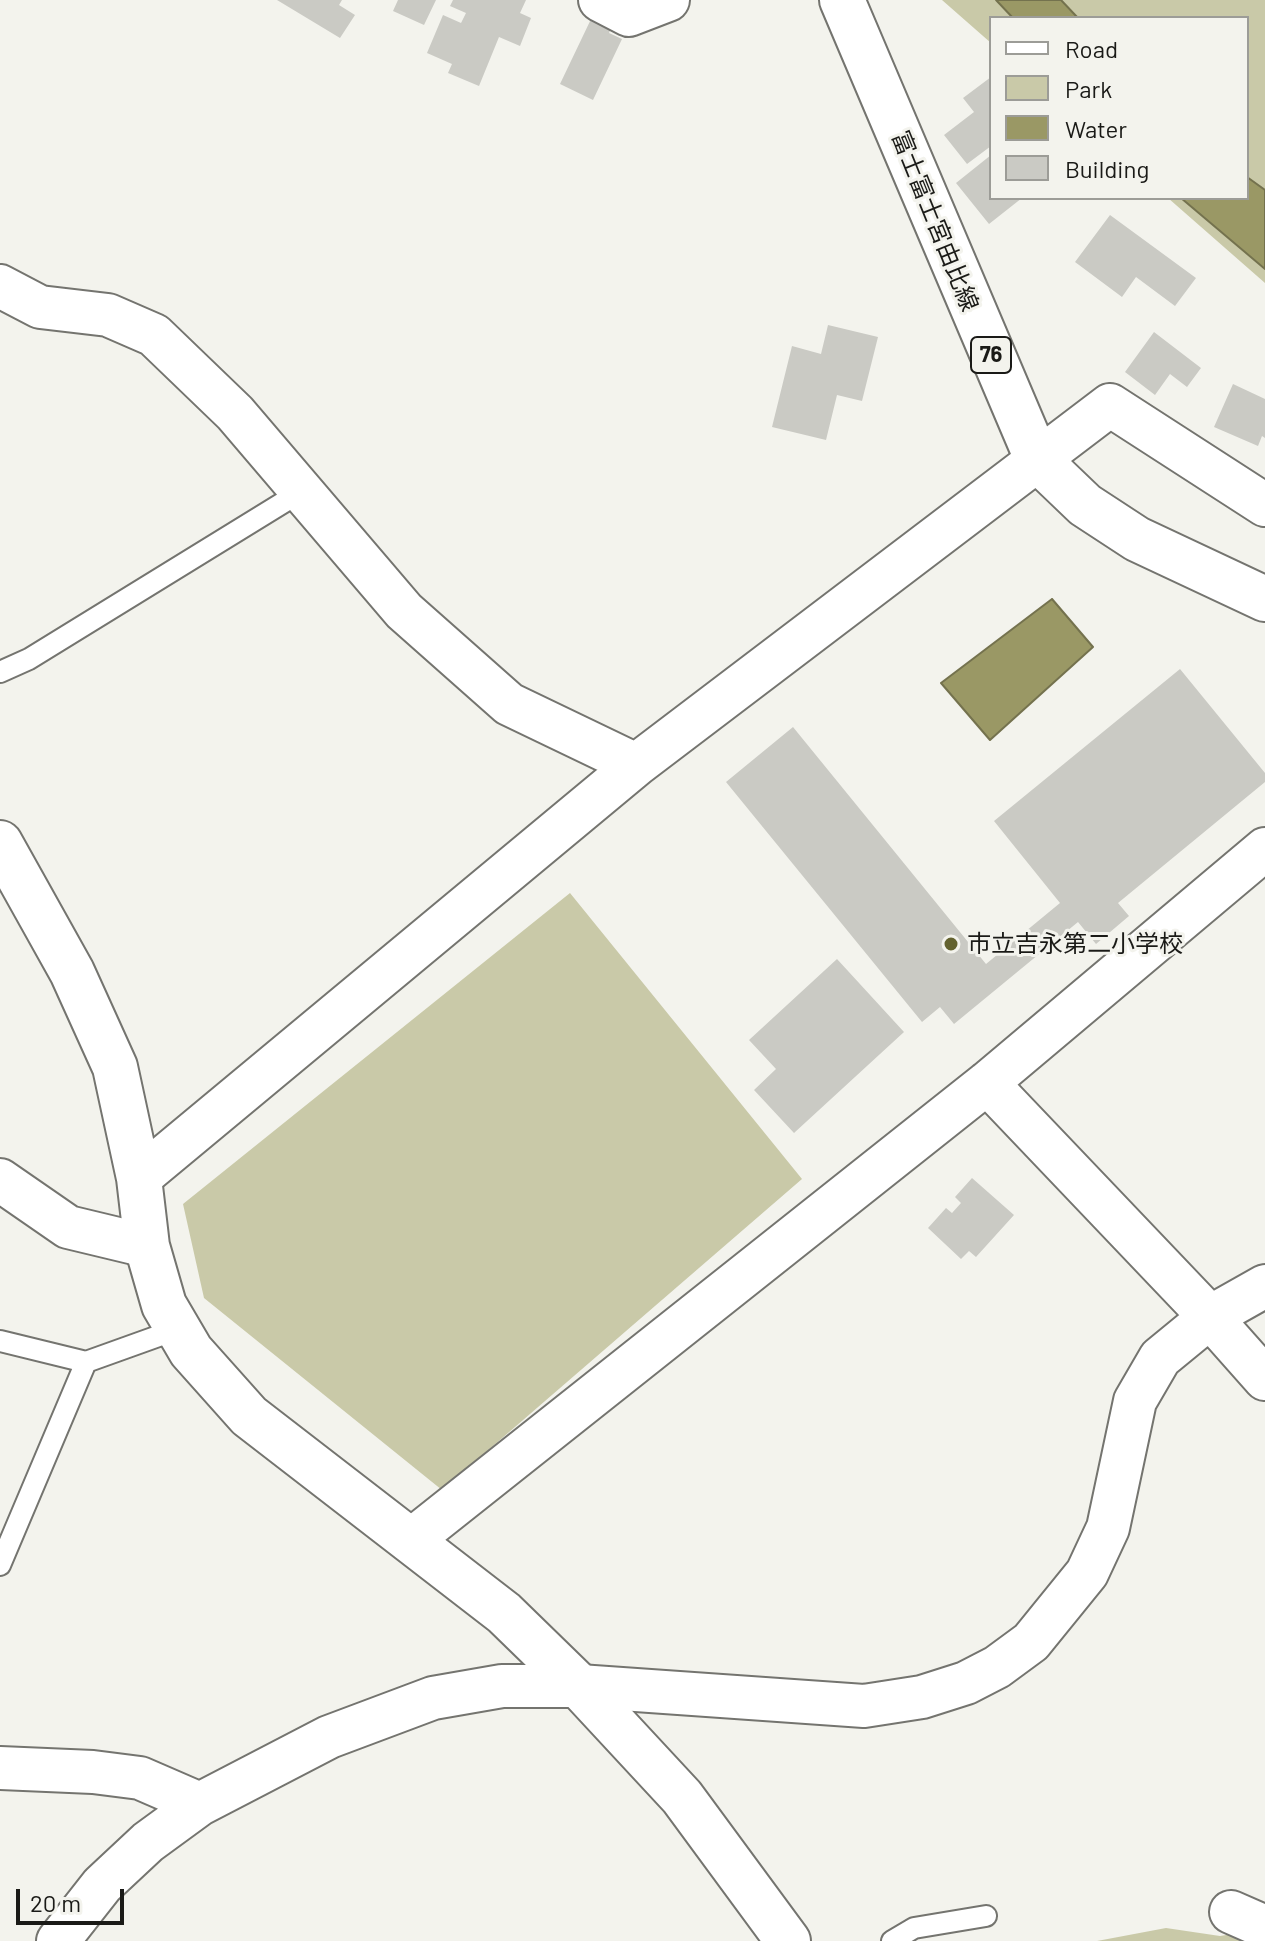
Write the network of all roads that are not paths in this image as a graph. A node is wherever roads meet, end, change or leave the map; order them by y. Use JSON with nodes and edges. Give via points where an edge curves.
{"nodes":[{"id":1,"x":600,"y":0,"type":"edge"},
{"id":2,"x":668,"y":0,"type":"edge"},
{"id":3,"x":842,"y":0,"type":"edge"},
{"id":4,"x":0,"y":286,"type":"edge"},
{"id":5,"x":1037,"y":459,"type":"junction"},
{"id":6,"x":302,"y":491,"type":"junction"},
{"id":7,"x":1265,"y":505,"type":"edge"},
{"id":8,"x":1265,"y":599,"type":"edge"},
{"id":9,"x":0,"y":672,"type":"edge"},
{"id":10,"x":636,"y":765,"type":"junction"},
{"id":11,"x":0,"y":843,"type":"edge"},
{"id":12,"x":1265,"y":849,"type":"edge"},
{"id":13,"x":987,"y":1083,"type":"junction"},
{"id":14,"x":139,"y":1178,"type":"junction"},
{"id":15,"x":0,"y":1180,"type":"edge"},
{"id":16,"x":147,"y":1246,"type":"junction"},
{"id":17,"x":1265,"y":1286,"type":"edge"},
{"id":18,"x":1210,"y":1317,"type":"junction"},
{"id":19,"x":178,"y":1329,"type":"junction"},
{"id":20,"x":0,"y":1341,"type":"edge"},
{"id":21,"x":86,"y":1362,"type":"junction"},
{"id":22,"x":1265,"y":1379,"type":"edge"},
{"id":23,"x":410,"y":1541,"type":"junction"},
{"id":24,"x":0,"y":1565,"type":"edge"},
{"id":25,"x":579,"y":1686,"type":"junction"},
{"id":26,"x":0,"y":1768,"type":"edge"},
{"id":27,"x":200,"y":1804,"type":"junction"},
{"id":28,"x":986,"y":1916,"type":"dead end"},
{"id":29,"x":58,"y":1941,"type":"edge"},
{"id":30,"x":788,"y":1941,"type":"edge"},
{"id":31,"x":892,"y":1941,"type":"edge"}],
"edges":[{"from":1,"to":2,"type":"street","via":[[629,15]]},
{"from":3,"to":5,"type":"street","name":"富士富士宮由比線","number":"76"},
{"from":4,"to":6,"type":"street","via":[[40,307],[108,315],[154,335],[235,413]]},
{"from":5,"to":7,"type":"street","via":[[1110,405]]},
{"from":5,"to":8,"type":"street","name":"富士富士宮由比線","number":"76","via":[[1085,505],[1137,539]]},
{"from":5,"to":10,"type":"street"},
{"from":6,"to":9,"type":"lane"},
{"from":6,"to":10,"type":"street","via":[[404,611],[509,704]]},
{"from":10,"to":14,"type":"street"},
{"from":11,"to":14,"type":"street","via":[[72,972],[115,1067]]},
{"from":12,"to":13,"type":"street"},
{"from":13,"to":18,"type":"street"},
{"from":13,"to":23,"type":"street"},
{"from":14,"to":16,"type":"street"},
{"from":15,"to":16,"type":"street","via":[[68,1227]]},
{"from":16,"to":19,"type":"street","via":[[164,1305]]},
{"from":17,"to":18,"type":"street"},
{"from":18,"to":22,"type":"street"},
{"from":18,"to":25,"type":"street","via":[[1160,1358],[1135,1401],[1108,1528],[1087,1573],[1031,1642],[997,1667],[922,1697],[864,1706]]},
{"from":19,"to":21,"type":"lane"},
{"from":19,"to":23,"type":"street","via":[[249,1416]]},
{"from":20,"to":21,"type":"lane"},
{"from":21,"to":24,"type":"lane"},
{"from":23,"to":25,"type":"street","via":[[504,1613]]},
{"from":25,"to":27,"type":"street","via":[[502,1686],[433,1698],[329,1737]]},
{"from":25,"to":30,"type":"street","via":[[682,1797]]},
{"from":26,"to":27,"type":"street","via":[[140,1778]]},
{"from":27,"to":29,"type":"street","via":[[102,1885]]},
{"from":28,"to":31,"type":"lane","via":[[914,1928]]}]}
